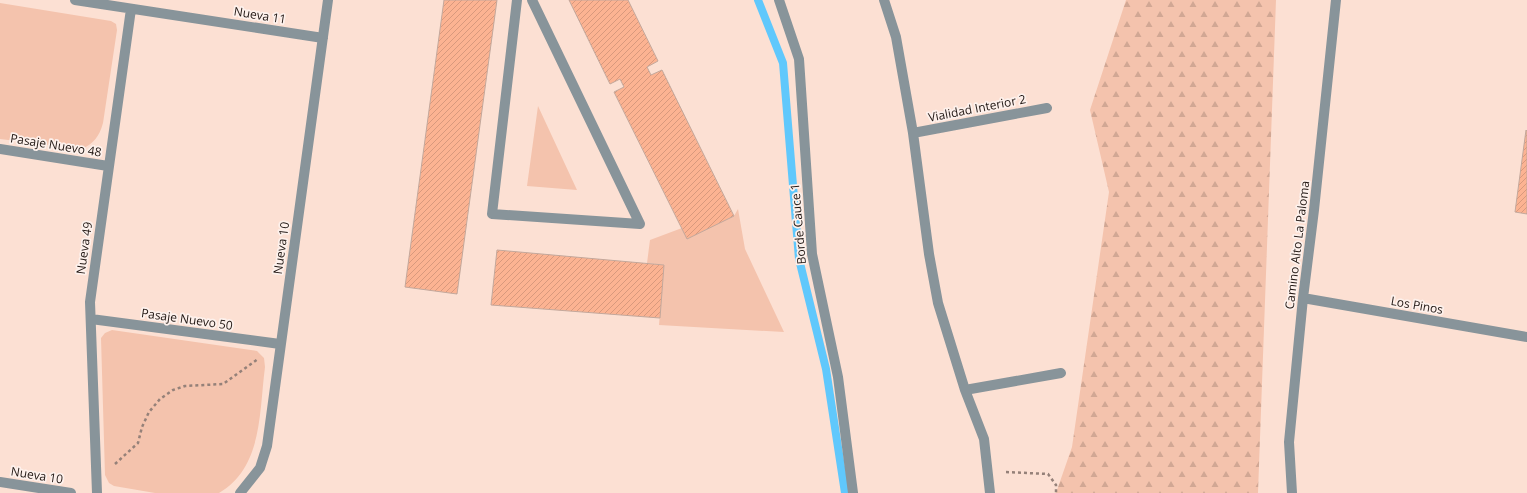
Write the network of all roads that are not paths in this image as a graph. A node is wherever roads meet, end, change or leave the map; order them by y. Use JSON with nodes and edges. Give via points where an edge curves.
{"nodes":[{"id":1,"x":75,"y":0,"type":"edge"},
{"id":2,"x":328,"y":0,"type":"edge"},
{"id":3,"x":518,"y":0,"type":"edge"},
{"id":4,"x":532,"y":0,"type":"edge"},
{"id":5,"x":779,"y":0,"type":"edge"},
{"id":6,"x":884,"y":0,"type":"edge"},
{"id":7,"x":1336,"y":0,"type":"edge"},
{"id":8,"x":131,"y":9,"type":"junction"},
{"id":9,"x":323,"y":38,"type":"junction"},
{"id":10,"x":1047,"y":108,"type":"dead end"},
{"id":11,"x":913,"y":133,"type":"junction"},
{"id":12,"x":0,"y":149,"type":"edge"},
{"id":13,"x":108,"y":166,"type":"junction"},
{"id":14,"x":1303,"y":298,"type":"junction"},
{"id":15,"x":91,"y":319,"type":"junction"},
{"id":16,"x":1527,"y":337,"type":"edge"},
{"id":17,"x":280,"y":344,"type":"junction"},
{"id":18,"x":1061,"y":373,"type":"dead end"},
{"id":19,"x":965,"y":390,"type":"junction"},
{"id":20,"x":0,"y":482,"type":"edge"},
{"id":21,"x":71,"y":493,"type":"edge"},
{"id":22,"x":97,"y":493,"type":"edge"},
{"id":23,"x":240,"y":493,"type":"edge"},
{"id":24,"x":853,"y":493,"type":"edge"},
{"id":25,"x":990,"y":493,"type":"edge"},
{"id":26,"x":1292,"y":493,"type":"edge"}],
"edges":[{"from":1,"to":8,"type":"street","name":"Nueva 11"},
{"from":2,"to":9,"type":"street","name":"Nueva 10"},
{"from":3,"to":4,"type":"street","via":[[492,214],[640,224]]},
{"from":5,"to":24,"type":"street","name":"Borde Cauce 1","via":[[798,59],[812,254],[838,377]]},
{"from":6,"to":11,"type":"street","via":[[896,37]]},
{"from":7,"to":14,"type":"street","name":"Camino Alto La Paloma"},
{"from":8,"to":9,"type":"street","name":"Nueva 11"},
{"from":8,"to":13,"type":"street","name":"Nueva 49"},
{"from":9,"to":17,"type":"street","name":"Nueva 10"},
{"from":10,"to":11,"type":"street","name":"Vialidad Interior 2"},
{"from":11,"to":19,"type":"street","via":[[938,303]]},
{"from":12,"to":13,"type":"street","name":"Pasaje Nuevo 48"},
{"from":13,"to":15,"type":"street","name":"Nueva 49","via":[[92,284]]},
{"from":14,"to":16,"type":"street","name":"Los Pinos"},
{"from":14,"to":26,"type":"street","name":"Camino Alto La Paloma","via":[[1289,442]]},
{"from":15,"to":17,"type":"street","name":"Pasaje Nuevo 50"},
{"from":15,"to":22,"type":"street","name":"Nueva 49"},
{"from":17,"to":23,"type":"street","name":"Nueva 10","via":[[268,446],[260,468]]},
{"from":18,"to":19,"type":"street"},
{"from":19,"to":25,"type":"street","via":[[984,439]]},
{"from":20,"to":21,"type":"street","name":"Nueva 10"}]}
